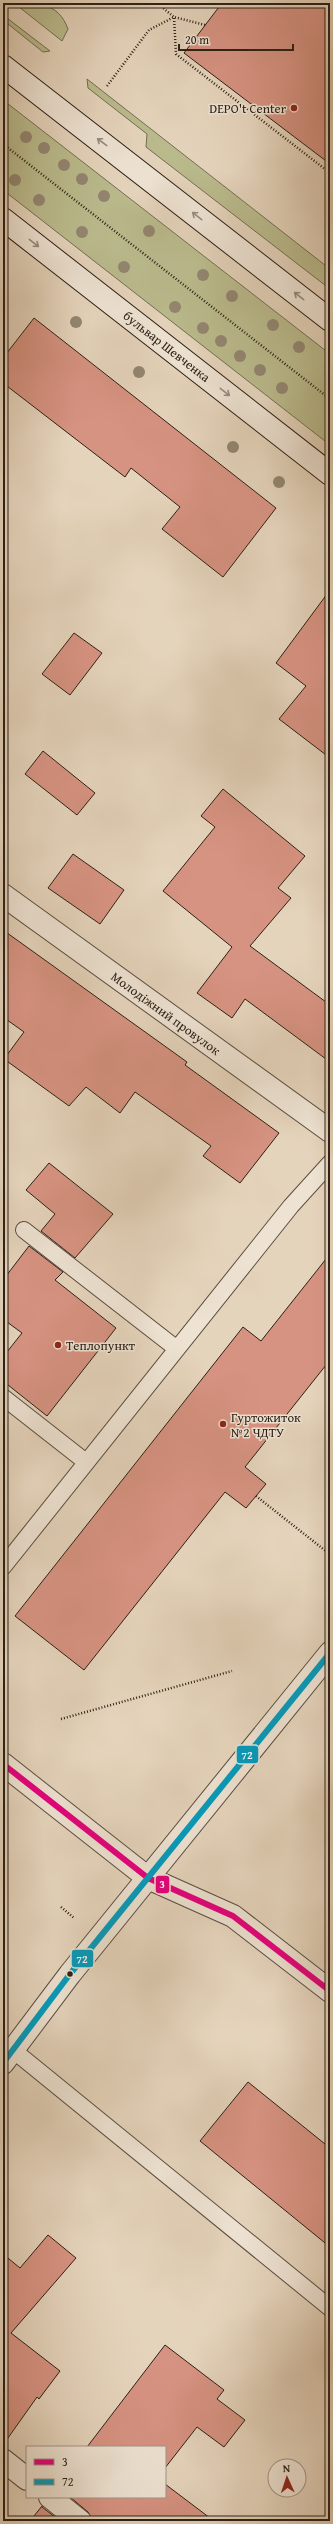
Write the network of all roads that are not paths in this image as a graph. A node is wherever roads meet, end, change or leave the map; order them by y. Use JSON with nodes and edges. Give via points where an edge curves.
{"nodes":[{"id":1,"x":3,"y":66,"type":"edge"},
{"id":2,"x":3,"y":219,"type":"edge"},
{"id":3,"x":330,"y":320,"type":"edge"},
{"id":4,"x":330,"y":474,"type":"edge"},
{"id":5,"x":3,"y":895,"type":"edge"},
{"id":6,"x":330,"y":1131,"type":"edge"},
{"id":7,"x":330,"y":1163,"type":"edge"},
{"id":8,"x":24,"y":1230,"type":"dead end"},
{"id":9,"x":177,"y":1349,"type":"junction"},
{"id":10,"x":3,"y":1397,"type":"edge"},
{"id":11,"x":86,"y":1462,"type":"junction"},
{"id":12,"x":3,"y":1567,"type":"edge"},
{"id":13,"x":330,"y":1652,"type":"edge"},
{"id":14,"x":3,"y":1764,"type":"edge"},
{"id":15,"x":148,"y":1878,"type":"junction"},
{"id":16,"x":330,"y":1990,"type":"edge"},
{"id":17,"x":8,"y":2056,"type":"edge"},
{"id":18,"x":330,"y":2308,"type":"edge"},
{"id":19,"x":3,"y":2460,"type":"edge"},
{"id":20,"x":26,"y":2478,"type":"edge"},
{"id":21,"x":51,"y":2498,"type":"edge"},
{"id":22,"x":80,"y":2521,"type":"edge"}],
"edges":[{"from":3,"to":1,"type":"street","one_way":true},
{"from":2,"to":4,"type":"street","name":"бульвар Шевченка","one_way":true},
{"from":5,"to":6,"type":"street","name":"Молодіжний провулок"},
{"from":7,"to":9,"type":"lane","via":[[291,1206]]},
{"from":8,"to":9,"type":"lane"},
{"from":9,"to":11,"type":"lane"},
{"from":10,"to":11,"type":"lane"},
{"from":11,"to":12,"type":"lane"},
{"from":13,"to":15,"type":"street"},
{"from":14,"to":15,"type":"street"},
{"from":15,"to":16,"type":"street","via":[[233,1916]]},
{"from":15,"to":17,"type":"street"},
{"from":17,"to":18,"type":"lane"},
{"from":19,"to":20,"type":"street"},
{"from":21,"to":22,"type":"street"}]}
